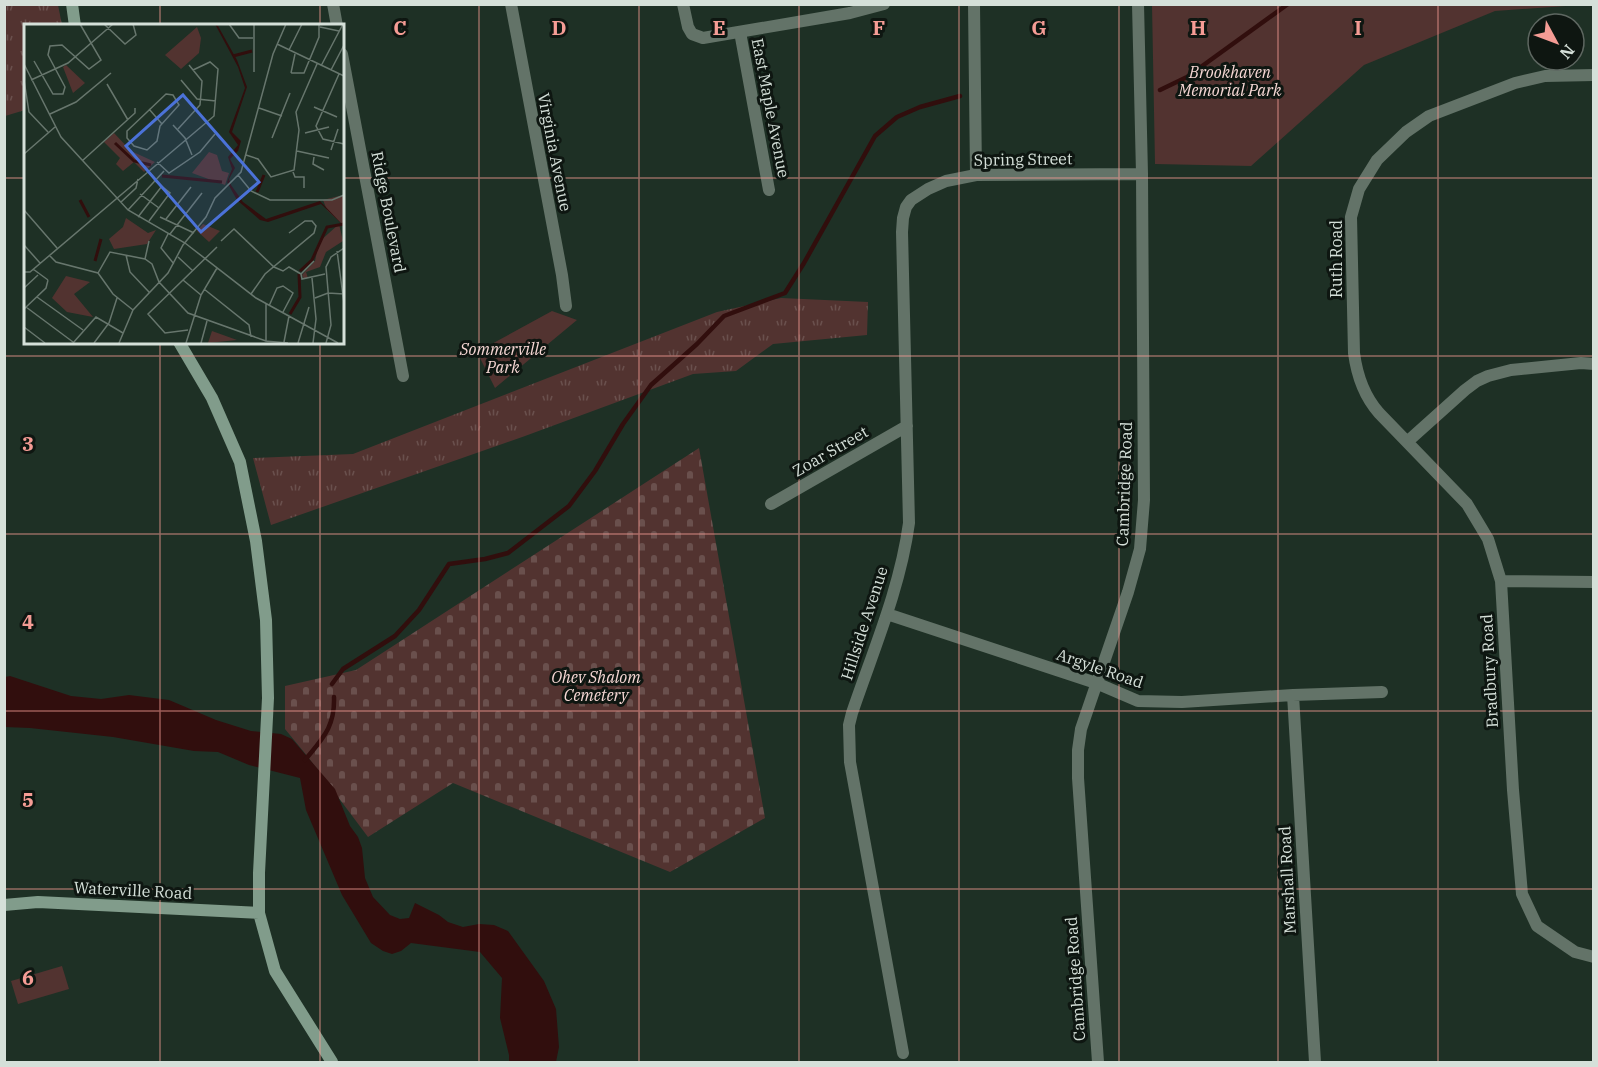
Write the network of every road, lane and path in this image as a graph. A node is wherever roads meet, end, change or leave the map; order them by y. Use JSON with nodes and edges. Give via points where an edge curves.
{"nodes":[{"id":1,"x":72,"y":4,"type":"edge"},
{"id":2,"x":333,"y":4,"type":"edge"},
{"id":3,"x":511,"y":4,"type":"edge"},
{"id":4,"x":683,"y":4,"type":"edge"},
{"id":5,"x":884,"y":4,"type":"edge"},
{"id":6,"x":974,"y":4,"type":"edge"},
{"id":7,"x":1138,"y":4,"type":"edge"},
{"id":8,"x":849,"y":9,"type":"edge"},
{"id":9,"x":75,"y":24,"type":"edge"},
{"id":10,"x":337,"y":24,"type":"edge"},
{"id":11,"x":740,"y":32,"type":"junction"},
{"id":12,"x":344,"y":65,"type":"edge"},
{"id":13,"x":1593,"y":75,"type":"edge"},
{"id":14,"x":1142,"y":174,"type":"junction"},
{"id":15,"x":976,"y":175,"type":"junction"},
{"id":16,"x":769,"y":189,"type":"dead end"},
{"id":17,"x":911,"y":200,"type":"joint"},
{"id":18,"x":566,"y":306,"type":"dead end"},
{"id":19,"x":180,"y":344,"type":"edge"},
{"id":20,"x":1593,"y":364,"type":"edge"},
{"id":21,"x":403,"y":376,"type":"dead end"},
{"id":22,"x":907,"y":426,"type":"junction"},
{"id":23,"x":1407,"y":442,"type":"junction"},
{"id":24,"x":771,"y":504,"type":"dead end"},
{"id":25,"x":1501,"y":581,"type":"junction"},
{"id":26,"x":1593,"y":582,"type":"edge"},
{"id":27,"x":887,"y":614,"type":"junction"},
{"id":28,"x":1096,"y":683,"type":"junction"},
{"id":29,"x":1382,"y":692,"type":"dead end"},
{"id":30,"x":1293,"y":695,"type":"junction"},
{"id":31,"x":4,"y":905,"type":"edge"},
{"id":32,"x":259,"y":913,"type":"junction"},
{"id":33,"x":1593,"y":957,"type":"edge"},
{"id":34,"x":903,"y":1053,"type":"dead end"},
{"id":35,"x":332,"y":1062,"type":"edge"},
{"id":36,"x":1098,"y":1062,"type":"edge"},
{"id":37,"x":1315,"y":1062,"type":"edge"}],
"edges":[{"from":1,"to":9,"type":"street"},
{"from":2,"to":10,"type":"street"},
{"from":3,"to":18,"type":"street","name":"Virginia Avenue"},
{"from":4,"to":11,"type":"street","via":[[692,34],[702,38]]},
{"from":5,"to":8,"type":"street"},
{"from":6,"to":15,"type":"street"},
{"from":7,"to":14,"type":"street","name":"Cambridge Road"},
{"from":8,"to":11,"type":"street"},
{"from":11,"to":16,"type":"street","name":"East Maple Avenue"},
{"from":12,"to":21,"type":"street","name":"Ridge Boulevard"},
{"from":13,"to":23,"type":"street","name":"Ruth Road","via":[[1545,76],[1515,83],[1429,116],[1377,160],[1359,189],[1351,217],[1356,366],[1371,404]]},
{"from":14,"to":15,"type":"street","name":"Spring Street"},
{"from":14,"to":28,"type":"street","name":"Cambridge Road","via":[[1144,500],[1140,549]]},
{"from":15,"to":17,"type":"street","name":"Spring Street","via":[[946,181]]},
{"from":17,"to":22,"type":"street","name":"Hillside Avenue","via":[[902,232]]},
{"from":19,"to":32,"type":"street","via":[[212,399],[240,462],[256,541],[266,620],[268,698]]},
{"from":20,"to":23,"type":"street","via":[[1511,370],[1488,376],[1465,390]]},
{"from":22,"to":24,"type":"street","name":"Zoar Street"},
{"from":22,"to":27,"type":"street","name":"Hillside Avenue","via":[[909,523]]},
{"from":23,"to":25,"type":"street","name":"Bradbury Road","via":[[1467,504],[1488,539]]},
{"from":25,"to":26,"type":"street"},
{"from":25,"to":33,"type":"street","name":"Bradbury Road","via":[[1522,894],[1537,926],[1575,952]]},
{"from":27,"to":28,"type":"street","name":"Argyle Road"},
{"from":27,"to":34,"type":"street","name":"Hillside Avenue","via":[[852,713],[849,740]]},
{"from":28,"to":30,"type":"street","name":"Argyle Road","via":[[1138,700],[1182,702]]},
{"from":28,"to":36,"type":"street","name":"Cambridge Road","via":[[1081,729],[1078,759]]},
{"from":29,"to":30,"type":"street","name":"Argyle Road"},
{"from":30,"to":37,"type":"street","name":"Marshall Road"},
{"from":31,"to":32,"type":"street","name":"Waterville Road","via":[[38,902]]},
{"from":32,"to":35,"type":"street","via":[[275,971]]}]}
